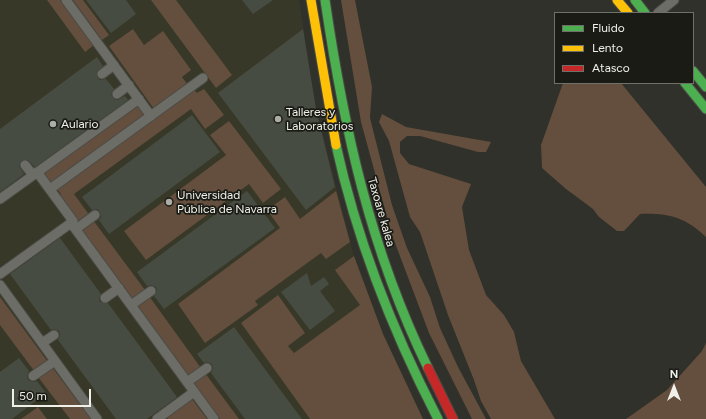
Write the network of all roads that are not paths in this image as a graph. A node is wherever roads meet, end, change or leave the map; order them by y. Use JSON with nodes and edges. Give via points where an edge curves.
{"nodes":[{"id":1,"x":66,"y":0,"type":"edge"},
{"id":2,"x":311,"y":0,"type":"edge"},
{"id":3,"x":325,"y":0,"type":"edge"},
{"id":4,"x":617,"y":0,"type":"edge"},
{"id":5,"x":635,"y":0,"type":"edge"},
{"id":6,"x":674,"y":0,"type":"edge"},
{"id":7,"x":627,"y":12,"type":"edge"},
{"id":8,"x":644,"y":12,"type":"edge"},
{"id":9,"x":659,"y":12,"type":"edge"},
{"id":10,"x":114,"y":65,"type":"junction"},
{"id":11,"x":694,"y":72,"type":"edge"},
{"id":12,"x":102,"y":74,"type":"dead end"},
{"id":13,"x":203,"y":78,"type":"dead end"},
{"id":14,"x":686,"y":84,"type":"edge"},
{"id":15,"x":129,"y":85,"type":"junction"},
{"id":16,"x":706,"y":87,"type":"edge"},
{"id":17,"x":117,"y":94,"type":"dead end"},
{"id":18,"x":139,"y":99,"type":"junction"},
{"id":19,"x":706,"y":109,"type":"edge"},
{"id":20,"x":151,"y":116,"type":"junction"},
{"id":21,"x":25,"y":165,"type":"dead end"},
{"id":22,"x":35,"y":174,"type":"junction"},
{"id":23,"x":50,"y":189,"type":"junction"},
{"id":24,"x":0,"y":199,"type":"edge"},
{"id":25,"x":95,"y":215,"type":"dead end"},
{"id":26,"x":74,"y":226,"type":"junction"},
{"id":27,"x":0,"y":274,"type":"edge"},
{"id":28,"x":0,"y":285,"type":"edge"},
{"id":29,"x":119,"y":288,"type":"junction"},
{"id":30,"x":151,"y":291,"type":"dead end"},
{"id":31,"x":105,"y":298,"type":"dead end"},
{"id":32,"x":131,"y":305,"type":"junction"},
{"id":33,"x":54,"y":335,"type":"dead end"},
{"id":34,"x":42,"y":343,"type":"junction"},
{"id":35,"x":55,"y":360,"type":"junction"},
{"id":36,"x":207,"y":368,"type":"dead end"},
{"id":37,"x":33,"y":376,"type":"dead end"},
{"id":38,"x":187,"y":382,"type":"junction"},
{"id":39,"x":194,"y":392,"type":"junction"},
{"id":40,"x":97,"y":419,"type":"edge"},
{"id":41,"x":157,"y":419,"type":"edge"},
{"id":42,"x":214,"y":419,"type":"edge"},
{"id":43,"x":438,"y":419,"type":"edge"},
{"id":44,"x":453,"y":419,"type":"edge"}],
"edges":[{"from":1,"to":10,"type":"street"},
{"from":2,"to":43,"type":"street","via":[[341,167],[365,252],[407,357]]},
{"from":3,"to":44,"type":"street","name":"Taxoare kalea","via":[[341,104],[368,214],[407,323]]},
{"from":4,"to":7,"type":"street"},
{"from":5,"to":8,"type":"street"},
{"from":6,"to":9,"type":"street"},
{"from":10,"to":12,"type":"street"},
{"from":10,"to":15,"type":"street"},
{"from":11,"to":16,"type":"street"},
{"from":13,"to":20,"type":"street"},
{"from":14,"to":19,"type":"street"},
{"from":15,"to":17,"type":"street"},
{"from":15,"to":18,"type":"street"},
{"from":18,"to":20,"type":"street"},
{"from":18,"to":22,"type":"street"},
{"from":20,"to":23,"type":"street"},
{"from":21,"to":22,"type":"street"},
{"from":22,"to":23,"type":"street"},
{"from":22,"to":24,"type":"street"},
{"from":23,"to":26,"type":"street"},
{"from":25,"to":26,"type":"street"},
{"from":26,"to":27,"type":"street"},
{"from":26,"to":29,"type":"street"},
{"from":28,"to":34,"type":"street"},
{"from":29,"to":31,"type":"street"},
{"from":29,"to":32,"type":"street"},
{"from":30,"to":32,"type":"street"},
{"from":32,"to":38,"type":"street"},
{"from":33,"to":34,"type":"street"},
{"from":34,"to":35,"type":"street"},
{"from":35,"to":37,"type":"street"},
{"from":35,"to":40,"type":"street"},
{"from":36,"to":38,"type":"street"},
{"from":38,"to":39,"type":"street"},
{"from":39,"to":41,"type":"street"},
{"from":39,"to":42,"type":"street"}]}
